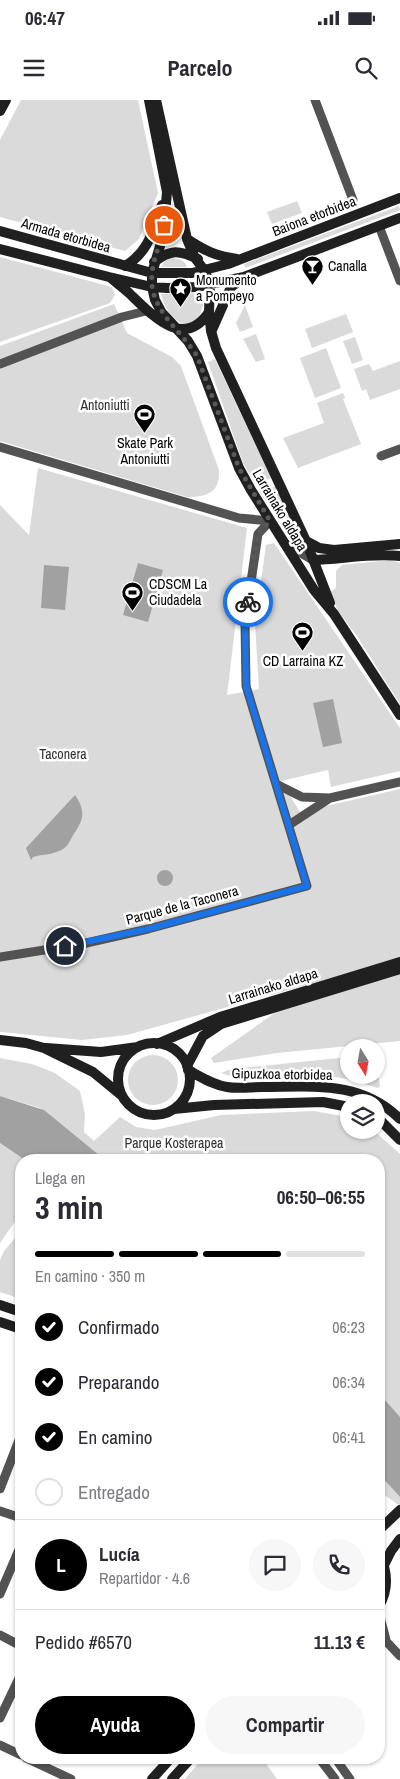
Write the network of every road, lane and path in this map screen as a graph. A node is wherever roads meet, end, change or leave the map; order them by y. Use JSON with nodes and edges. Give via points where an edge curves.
{"nodes":[{"id":1,"x":6,"y":100,"type":"edge"},
{"id":2,"x":149,"y":100,"type":"edge"},
{"id":3,"x":156,"y":100,"type":"edge"},
{"id":4,"x":315,"y":100,"type":"edge"},
{"id":5,"x":0,"y":111,"type":"edge"},
{"id":6,"x":400,"y":198,"type":"edge"},
{"id":7,"x":354,"y":200,"type":"dead end"},
{"id":8,"x":400,"y":218,"type":"edge"},
{"id":9,"x":160,"y":225,"type":"junction"},
{"id":10,"x":379,"y":226,"type":"junction"},
{"id":11,"x":0,"y":231,"type":"edge"},
{"id":12,"x":187,"y":239,"type":"junction"},
{"id":13,"x":0,"y":249,"type":"edge"},
{"id":14,"x":195,"y":258,"type":"junction"},
{"id":15,"x":238,"y":259,"type":"junction"},
{"id":16,"x":228,"y":264,"type":"junction"},
{"id":17,"x":125,"y":266,"type":"junction"},
{"id":18,"x":153,"y":267,"type":"junction"},
{"id":19,"x":204,"y":271,"type":"junction"},
{"id":20,"x":109,"y":277,"type":"junction"},
{"id":21,"x":244,"y":277,"type":"junction"},
{"id":22,"x":400,"y":281,"type":"edge"},
{"id":23,"x":210,"y":285,"type":"junction"},
{"id":24,"x":152,"y":286,"type":"junction"},
{"id":25,"x":146,"y":311,"type":"junction"},
{"id":26,"x":209,"y":312,"type":"junction"},
{"id":27,"x":175,"y":329,"type":"junction"},
{"id":28,"x":211,"y":331,"type":"junction"},
{"id":29,"x":0,"y":364,"type":"edge"},
{"id":30,"x":0,"y":447,"type":"edge"},
{"id":31,"x":400,"y":449,"type":"edge"},
{"id":32,"x":381,"y":456,"type":"dead end"},
{"id":33,"x":270,"y":521,"type":"junction"},
{"id":34,"x":306,"y":541,"type":"junction"},
{"id":35,"x":284,"y":543,"type":"junction"},
{"id":36,"x":400,"y":544,"type":"edge"},
{"id":37,"x":400,"y":556,"type":"edge"},
{"id":38,"x":313,"y":560,"type":"junction"},
{"id":39,"x":334,"y":614,"type":"junction"},
{"id":40,"x":400,"y":715,"type":"edge"},
{"id":41,"x":400,"y":782,"type":"edge"},
{"id":42,"x":276,"y":784,"type":"junction"},
{"id":43,"x":330,"y":798,"type":"junction"},
{"id":44,"x":289,"y":825,"type":"junction"},
{"id":45,"x":0,"y":957,"type":"edge"},
{"id":46,"x":400,"y":962,"type":"edge"},
{"id":47,"x":400,"y":969,"type":"edge"},
{"id":48,"x":0,"y":1040,"type":"edge"},
{"id":49,"x":157,"y":1044,"type":"junction"},
{"id":50,"x":141,"y":1046,"type":"junction"},
{"id":51,"x":44,"y":1048,"type":"junction"},
{"id":52,"x":188,"y":1068,"type":"junction"},
{"id":53,"x":121,"y":1094,"type":"junction"},
{"id":54,"x":340,"y":1105,"type":"edge"},
{"id":55,"x":174,"y":1109,"type":"junction"},
{"id":56,"x":400,"y":1119,"type":"edge"},
{"id":57,"x":385,"y":1125,"type":"edge"},
{"id":58,"x":400,"y":1140,"type":"edge"},
{"id":59,"x":0,"y":1305,"type":"edge"},
{"id":60,"x":15,"y":1310,"type":"edge"},
{"id":61,"x":0,"y":1322,"type":"edge"},
{"id":62,"x":15,"y":1327,"type":"edge"},
{"id":63,"x":15,"y":1451,"type":"edge"},
{"id":64,"x":0,"y":1490,"type":"edge"},
{"id":65,"x":400,"y":1510,"type":"edge"},
{"id":66,"x":0,"y":1511,"type":"edge"},
{"id":67,"x":15,"y":1516,"type":"edge"},
{"id":68,"x":385,"y":1524,"type":"edge"},
{"id":69,"x":400,"y":1539,"type":"edge"},
{"id":70,"x":15,"y":1559,"type":"edge"},
{"id":71,"x":385,"y":1563,"type":"edge"},
{"id":72,"x":385,"y":1569,"type":"edge"},
{"id":73,"x":385,"y":1591,"type":"edge"},
{"id":74,"x":0,"y":1594,"type":"edge"},
{"id":75,"x":0,"y":1635,"type":"edge"},
{"id":76,"x":385,"y":1641,"type":"edge"},
{"id":77,"x":15,"y":1643,"type":"edge"},
{"id":78,"x":400,"y":1656,"type":"edge"},
{"id":79,"x":15,"y":1687,"type":"edge"},
{"id":80,"x":0,"y":1718,"type":"edge"},
{"id":81,"x":0,"y":1745,"type":"edge"},
{"id":82,"x":15,"y":1752,"type":"edge"},
{"id":83,"x":39,"y":1764,"type":"edge"},
{"id":84,"x":166,"y":1764,"type":"edge"},
{"id":85,"x":186,"y":1764,"type":"edge"},
{"id":86,"x":324,"y":1764,"type":"edge"},
{"id":87,"x":339,"y":1764,"type":"edge"},
{"id":88,"x":71,"y":1779,"type":"edge"},
{"id":89,"x":152,"y":1779,"type":"edge"},
{"id":90,"x":172,"y":1779,"type":"edge"},
{"id":91,"x":335,"y":1779,"type":"edge"},
{"id":92,"x":350,"y":1779,"type":"edge"}],
"edges":[{"from":1,"to":5,"type":"street"},
{"from":2,"to":9,"type":"street","via":[[167,192]]},
{"from":3,"to":12,"type":"street"},
{"from":4,"to":7,"type":"street"},
{"from":6,"to":15,"type":"street","name":"Baiona etorbidea"},
{"from":8,"to":10,"type":"street"},
{"from":9,"to":17,"type":"street","via":[[137,259]]},
{"from":9,"to":18,"type":"street","via":[[162,236]]},
{"from":10,"to":21,"type":"street"},
{"from":10,"to":22,"type":"street"},
{"from":11,"to":17,"type":"street","name":"Armada etorbidea"},
{"from":12,"to":14,"type":"street"},
{"from":12,"to":15,"type":"street","via":[[220,257]]},
{"from":13,"to":20,"type":"street","name":"Armada etorbidea"},
{"from":14,"to":16,"type":"street","via":[[206,263]]},
{"from":14,"to":18,"type":"street","via":[[166,252]]},
{"from":14,"to":19,"type":"street"},
{"from":15,"to":16,"type":"street","name":"Baiona etorbidea"},
{"from":16,"to":19,"type":"street","name":"Baiona etorbidea"},
{"from":17,"to":18,"type":"street","name":"Armada etorbidea"},
{"from":18,"to":19,"type":"street","name":"Armada etorbidea","via":[[192,273]]},
{"from":18,"to":24,"type":"street"},
{"from":19,"to":23,"type":"street"},
{"from":20,"to":24,"type":"street","name":"Armada etorbidea"},
{"from":20,"to":25,"type":"street"},
{"from":21,"to":23,"type":"street","name":"Armada etorbidea"},
{"from":21,"to":28,"type":"street","via":[[231,287]]},
{"from":23,"to":24,"type":"street","name":"Armada etorbidea"},
{"from":23,"to":26,"type":"street","name":"Larrainako aldapa"},
{"from":24,"to":27,"type":"street","via":[[155,300]]},
{"from":25,"to":27,"type":"street"},
{"from":25,"to":29,"type":"street","via":[[122,317]]},
{"from":26,"to":27,"type":"street","via":[[195,328]]},
{"from":26,"to":28,"type":"street","name":"Larrainako aldapa"},
{"from":27,"to":33,"type":"street","name":"Larrainako aldapa","via":[[197,356],[239,468]]},
{"from":28,"to":34,"type":"street","name":"Larrainako aldapa"},
{"from":30,"to":33,"type":"street","via":[[240,518]]},
{"from":31,"to":32,"type":"street"},
{"from":33,"to":35,"type":"street","name":"Larrainako aldapa"},
{"from":33,"to":42,"type":"street","name":"Parque de la Taconera","via":[[258,534],[245,623],[246,686]]},
{"from":34,"to":36,"type":"street","via":[[319,548],[334,550]]},
{"from":34,"to":38,"type":"street","name":"Larrainako aldapa"},
{"from":35,"to":38,"type":"street"},
{"from":35,"to":39,"type":"street","name":"Larrainako aldapa","via":[[314,590]]},
{"from":37,"to":38,"type":"street","via":[[383,554]]},
{"from":38,"to":39,"type":"street","name":"Larrainako aldapa"},
{"from":39,"to":40,"type":"street","name":"Larrainako aldapa"},
{"from":41,"to":43,"type":"street"},
{"from":42,"to":43,"type":"street","via":[[302,797]]},
{"from":42,"to":44,"type":"street","name":"Parque de la Taconera"},
{"from":43,"to":44,"type":"street"},
{"from":44,"to":45,"type":"street","name":"Parque de la Taconera","via":[[307,886],[148,929]]},
{"from":46,"to":49,"type":"street","name":"Larrainako aldapa","via":[[220,1017]]},
{"from":47,"to":52,"type":"street","name":"Larrainako aldapa","via":[[221,1024],[203,1036]]},
{"from":48,"to":51,"type":"street"},
{"from":49,"to":50,"type":"street"},
{"from":49,"to":52,"type":"street","via":[[172,1048]]},
{"from":50,"to":51,"type":"street","via":[[101,1052]]},
{"from":50,"to":53,"type":"street","via":[[123,1061],[118,1083]]},
{"from":51,"to":53,"type":"street","via":[[92,1072]]},
{"from":52,"to":55,"type":"street","via":[[190,1079],[186,1096]]},
{"from":52,"to":56,"type":"street","name":"Gipuzkoa etorbidea","via":[[214,1084],[229,1088],[323,1086],[344,1090],[380,1102]]},
{"from":53,"to":55,"type":"street","via":[[141,1113],[159,1115]]},
{"from":54,"to":55,"type":"street","name":"Gipuzkoa etorbidea","via":[[323,1102]]},
{"from":57,"to":58,"type":"street"},
{"from":59,"to":60,"type":"street"},
{"from":61,"to":62,"type":"street"},
{"from":63,"to":64,"type":"street"},
{"from":65,"to":68,"type":"street"},
{"from":66,"to":67,"type":"street"},
{"from":69,"to":71,"type":"street"},
{"from":70,"to":74,"type":"street"},
{"from":72,"to":73,"type":"street"},
{"from":75,"to":77,"type":"street"},
{"from":76,"to":78,"type":"street"},
{"from":79,"to":80,"type":"street"},
{"from":81,"to":82,"type":"street"},
{"from":83,"to":88,"type":"street"},
{"from":84,"to":89,"type":"street"},
{"from":85,"to":90,"type":"street"},
{"from":86,"to":91,"type":"street"},
{"from":87,"to":92,"type":"street"}]}
